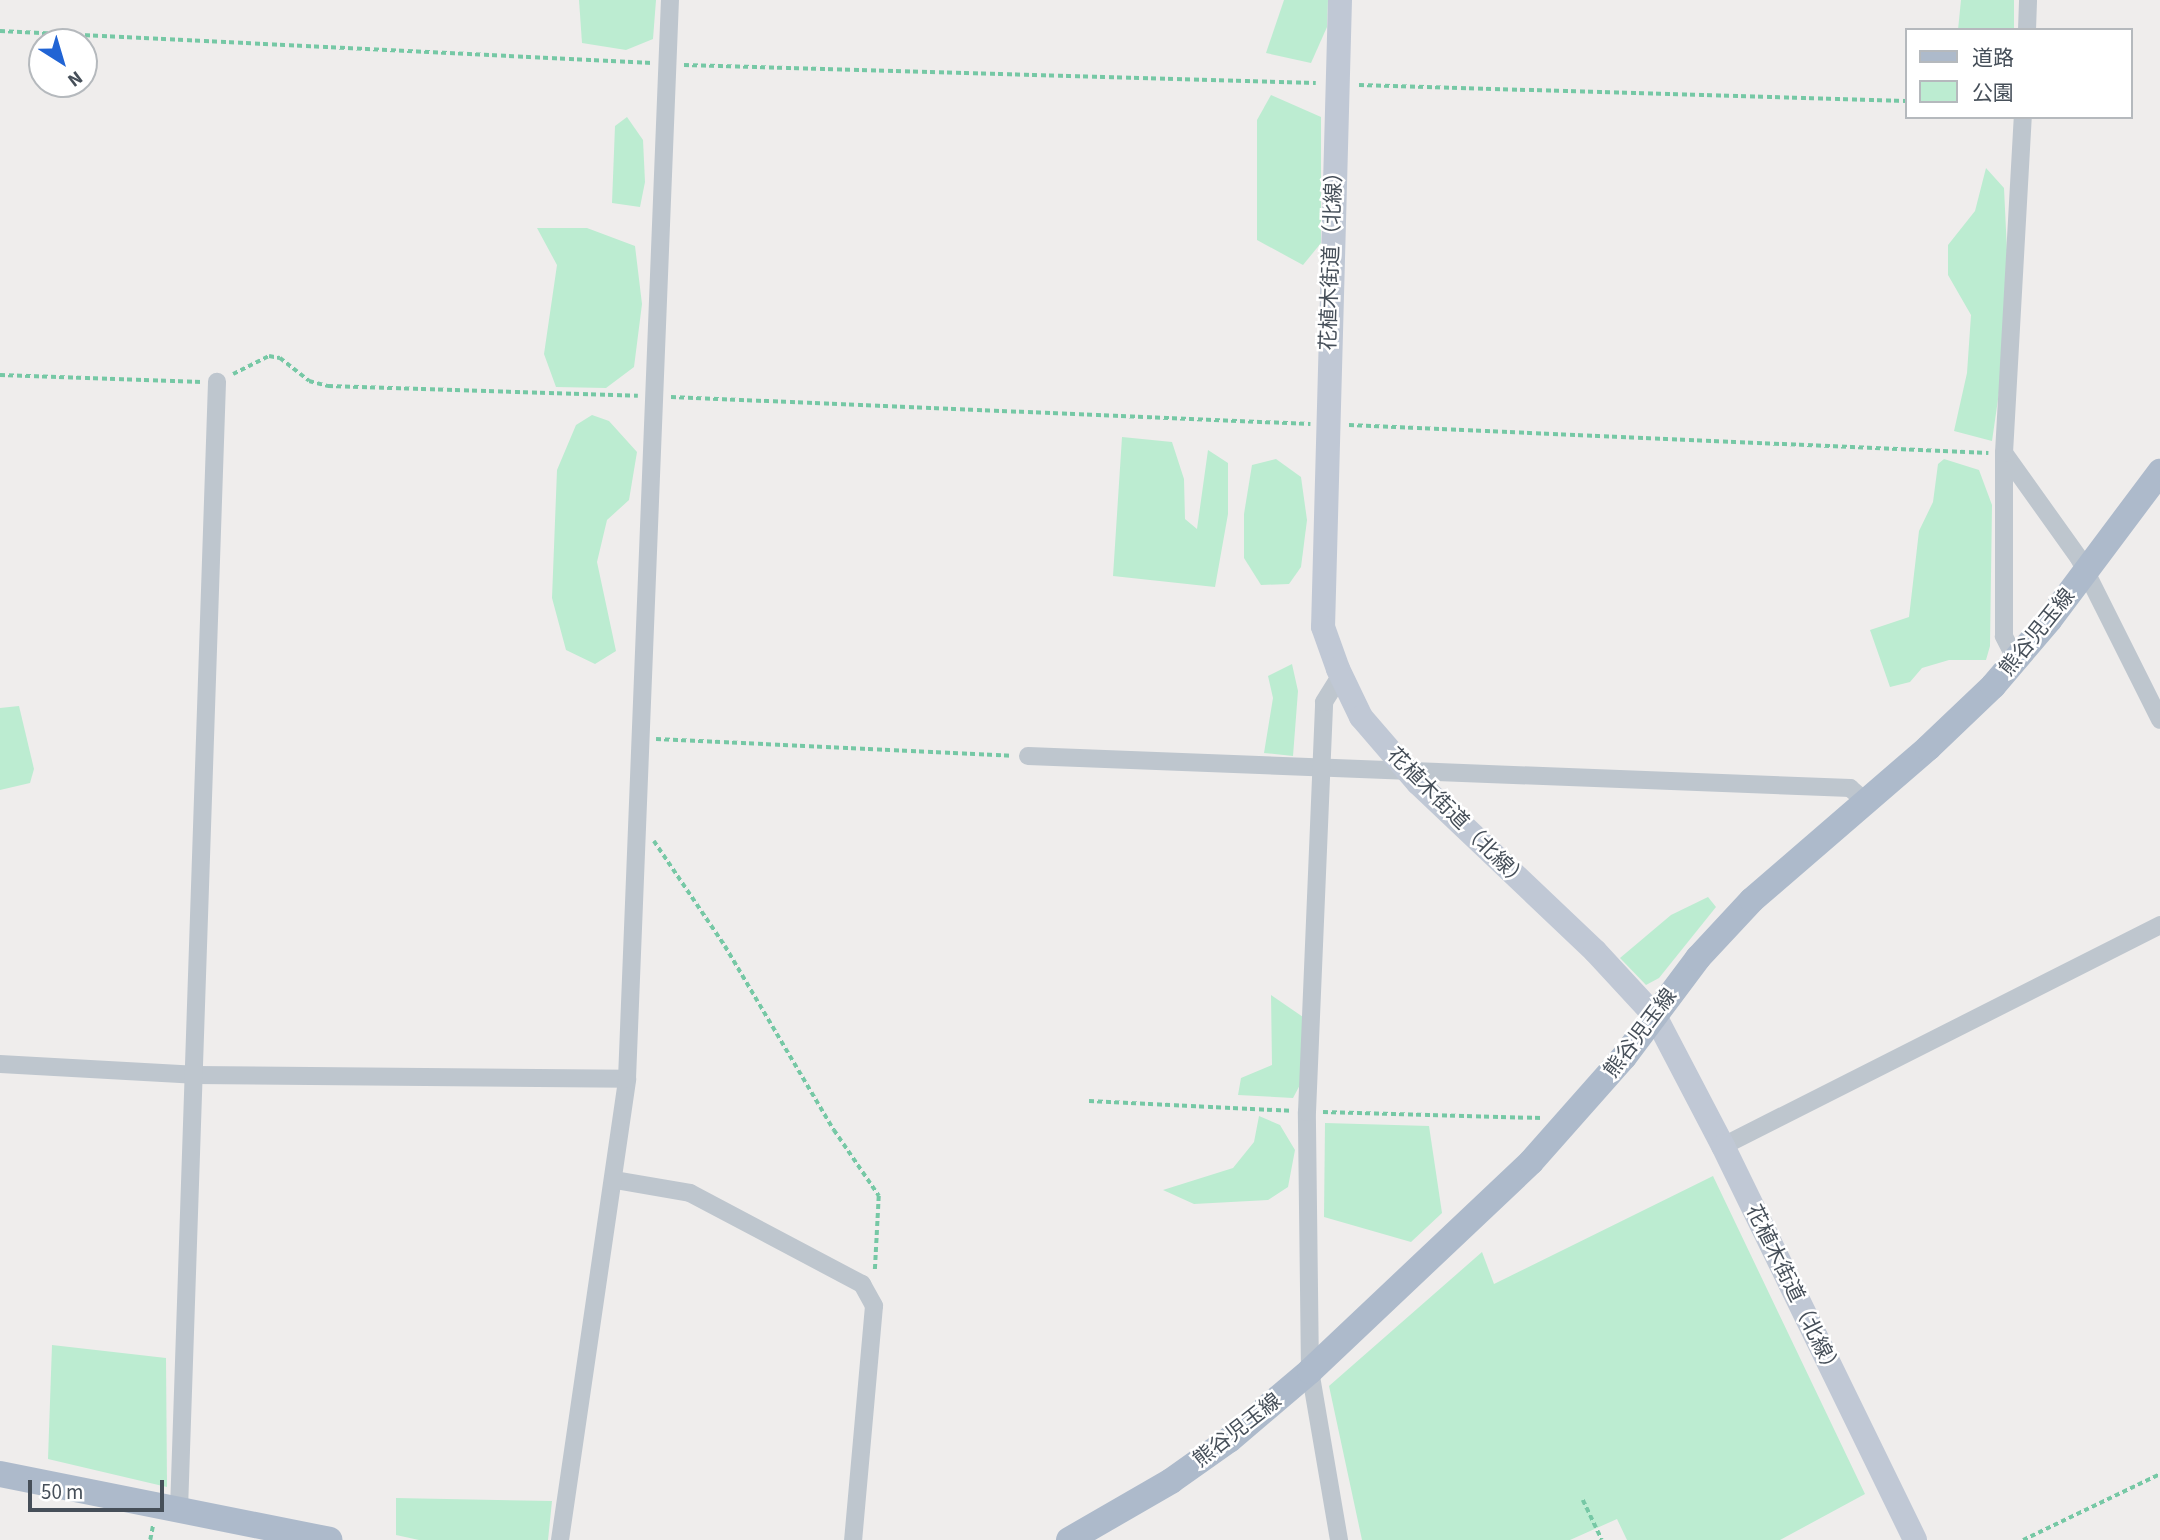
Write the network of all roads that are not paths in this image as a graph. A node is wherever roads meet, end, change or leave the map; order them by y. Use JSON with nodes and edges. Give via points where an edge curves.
{"nodes":[{"id":1,"x":670,"y":0,"type":"edge"},
{"id":2,"x":1340,"y":0,"type":"edge"},
{"id":3,"x":2028,"y":0,"type":"edge"},
{"id":4,"x":2027,"y":28,"type":"edge"},
{"id":5,"x":2023,"y":119,"type":"edge"},
{"id":6,"x":217,"y":382,"type":"road end"},
{"id":7,"x":2004,"y":453,"type":"junction"},
{"id":8,"x":2160,"y":472,"type":"edge"},
{"id":9,"x":2086,"y":571,"type":"junction"},
{"id":10,"x":2016,"y":660,"type":"junction"},
{"id":11,"x":1341,"y":675,"type":"junction"},
{"id":12,"x":2160,"y":720,"type":"edge"},
{"id":13,"x":1028,"y":756,"type":"road end"},
{"id":14,"x":1323,"y":766,"type":"junction"},
{"id":15,"x":1405,"y":768,"type":"junction"},
{"id":16,"x":1866,"y":802,"type":"junction"},
{"id":17,"x":2160,"y":925,"type":"edge"},
{"id":18,"x":1655,"y":1016,"type":"junction"},
{"id":19,"x":0,"y":1064,"type":"edge"},
{"id":20,"x":194,"y":1074,"type":"junction"},
{"id":21,"x":627,"y":1079,"type":"junction"},
{"id":22,"x":1723,"y":1146,"type":"junction"},
{"id":23,"x":615,"y":1180,"type":"junction"},
{"id":24,"x":1310,"y":1371,"type":"junction"},
{"id":25,"x":0,"y":1474,"type":"edge"},
{"id":26,"x":179,"y":1510,"type":"junction"},
{"id":27,"x":329,"y":1540,"type":"edge"},
{"id":28,"x":560,"y":1540,"type":"edge"},
{"id":29,"x":853,"y":1540,"type":"edge"},
{"id":30,"x":1069,"y":1540,"type":"edge"},
{"id":31,"x":1339,"y":1540,"type":"edge"},
{"id":32,"x":1915,"y":1540,"type":"edge"}],
"edges":[{"from":1,"to":21,"type":"street"},
{"from":2,"to":11,"type":"street","name":"花植木街道（北線）","via":[[1323,627]]},
{"from":3,"to":4,"type":"street"},
{"from":5,"to":7,"type":"street"},
{"from":6,"to":20,"type":"street"},
{"from":7,"to":9,"type":"street"},
{"from":7,"to":10,"type":"street","via":[[2004,636]]},
{"from":8,"to":9,"type":"main road","name":"熊谷児玉線"},
{"from":9,"to":10,"type":"main road","name":"熊谷児玉線"},
{"from":9,"to":12,"type":"street"},
{"from":10,"to":16,"type":"main road","name":"熊谷児玉線","via":[[1968,712]]},
{"from":11,"to":14,"type":"street","via":[[1324,702]]},
{"from":11,"to":15,"type":"street","name":"花植木街道（北線）","via":[[1361,718]]},
{"from":13,"to":14,"type":"street"},
{"from":14,"to":15,"type":"street"},
{"from":14,"to":24,"type":"street","via":[[1307,1112]]},
{"from":15,"to":16,"type":"street","via":[[1850,788]]},
{"from":15,"to":18,"type":"street","name":"花植木街道（北線）","via":[[1595,951]]},
{"from":16,"to":18,"type":"main road","name":"熊谷児玉線","via":[[1752,900],[1698,958]]},
{"from":17,"to":22,"type":"street"},
{"from":18,"to":22,"type":"street","name":"花植木街道（北線）"},
{"from":18,"to":24,"type":"main road","name":"熊谷児玉線","via":[[1561,1132]]},
{"from":19,"to":20,"type":"street"},
{"from":20,"to":21,"type":"street"},
{"from":20,"to":26,"type":"street"},
{"from":21,"to":23,"type":"street"},
{"from":22,"to":32,"type":"street","name":"花植木街道（北線）"},
{"from":23,"to":28,"type":"street"},
{"from":23,"to":29,"type":"street","via":[[690,1193],[862,1284],[874,1306]]},
{"from":24,"to":30,"type":"main road","name":"熊谷児玉線","via":[[1181,1474]]},
{"from":24,"to":31,"type":"street"},
{"from":25,"to":26,"type":"main road"},
{"from":26,"to":27,"type":"main road"}]}
